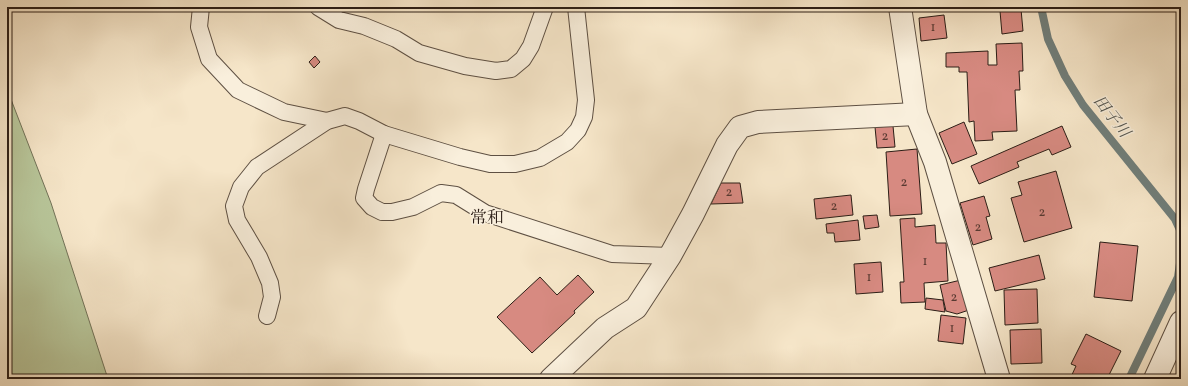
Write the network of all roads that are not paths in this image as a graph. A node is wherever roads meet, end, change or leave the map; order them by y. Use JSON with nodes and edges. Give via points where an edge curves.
{"nodes":[{"id":1,"x":201,"y":7,"type":"edge"},
{"id":2,"x":318,"y":7,"type":"edge"},
{"id":3,"x":545,"y":7,"type":"edge"},
{"id":4,"x":576,"y":7,"type":"edge"},
{"id":5,"x":900,"y":7,"type":"edge"},
{"id":6,"x":916,"y":114,"type":"junction"},
{"id":7,"x":327,"y":121,"type":"junction"},
{"id":8,"x":384,"y":134,"type":"junction"},
{"id":9,"x":670,"y":256,"type":"junction"},
{"id":10,"x":267,"y":316,"type":"dead end"},
{"id":11,"x":1181,"y":322,"type":"edge"},
{"id":12,"x":551,"y":379,"type":"edge"},
{"id":13,"x":999,"y":379,"type":"edge"},
{"id":14,"x":1155,"y":379,"type":"edge"}],
"edges":[{"from":1,"to":7,"type":"lane","via":[[199,27],[209,59],[238,90],[284,112]]},
{"from":2,"to":3,"type":"lane","via":[[339,20],[364,26],[396,39],[419,54],[496,71],[511,68],[523,59]]},
{"from":4,"to":8,"type":"lane","via":[[586,100],[584,117],[578,130],[567,142],[540,158],[515,164],[490,164]]},
{"from":5,"to":6,"type":"street"},
{"from":6,"to":9,"type":"street","via":[[758,122],[740,127],[727,145]]},
{"from":6,"to":13,"type":"street","via":[[935,162]]},
{"from":7,"to":8,"type":"lane","via":[[345,116]]},
{"from":7,"to":10,"type":"lane","via":[[257,167],[241,187],[234,206],[237,220],[259,257],[270,283],[272,297]]},
{"from":8,"to":9,"type":"lane","via":[[364,198],[372,207],[382,212],[413,207],[441,193],[456,195],[485,213],[612,254]]},
{"from":9,"to":12,"type":"street","via":[[636,308],[605,328]]},
{"from":11,"to":14,"type":"street"}]}
